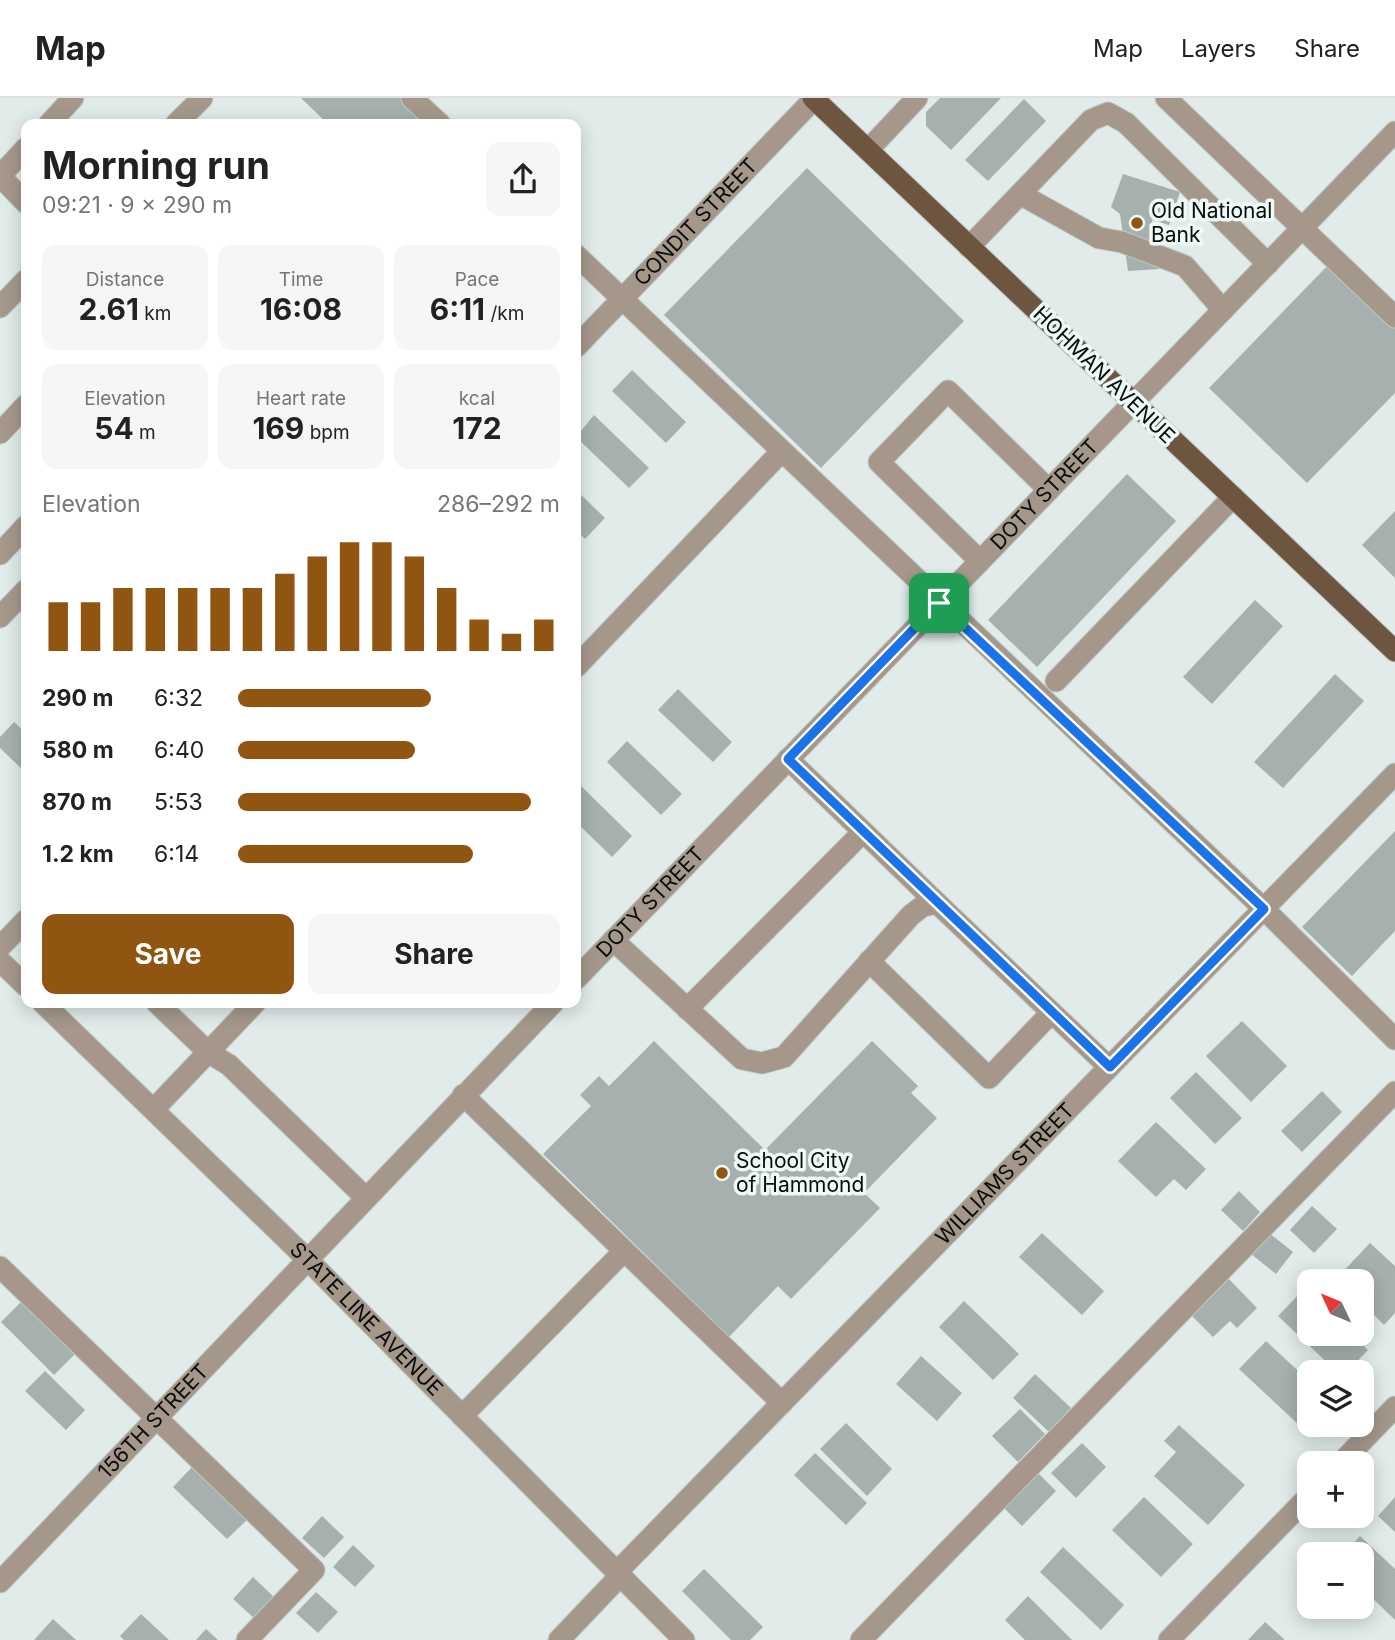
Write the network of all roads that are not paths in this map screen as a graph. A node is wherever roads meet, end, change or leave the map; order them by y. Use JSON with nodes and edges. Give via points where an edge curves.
{"nodes":[{"id":1,"x":74,"y":98,"type":"edge"},
{"id":2,"x":202,"y":98,"type":"edge"},
{"id":3,"x":412,"y":98,"type":"edge"},
{"id":4,"x":814,"y":98,"type":"edge"},
{"id":5,"x":917,"y":98,"type":"edge"},
{"id":6,"x":1166,"y":98,"type":"edge"},
{"id":7,"x":54,"y":119,"type":"edge"},
{"id":8,"x":181,"y":119,"type":"edge"},
{"id":9,"x":435,"y":119,"type":"edge"},
{"id":10,"x":1395,"y":132,"type":"edge"},
{"id":11,"x":868,"y":150,"type":"junction"},
{"id":12,"x":21,"y":153,"type":"edge"},
{"id":13,"x":0,"y":176,"type":"edge"},
{"id":14,"x":1020,"y":194,"type":"junction"},
{"id":15,"x":21,"y":198,"type":"edge"},
{"id":16,"x":1302,"y":228,"type":"junction"},
{"id":17,"x":969,"y":247,"type":"junction"},
{"id":18,"x":581,"y":260,"type":"edge"},
{"id":19,"x":1268,"y":264,"type":"junction"},
{"id":20,"x":21,"y":285,"type":"edge"},
{"id":21,"x":622,"y":299,"type":"junction"},
{"id":22,"x":0,"y":307,"type":"edge"},
{"id":23,"x":1223,"y":310,"type":"junction"},
{"id":24,"x":1395,"y":317,"type":"edge"},
{"id":25,"x":581,"y":341,"type":"edge"},
{"id":26,"x":1133,"y":403,"type":"junction"},
{"id":27,"x":21,"y":410,"type":"edge"},
{"id":28,"x":0,"y":433,"type":"edge"},
{"id":29,"x":781,"y":452,"type":"junction"},
{"id":30,"x":1049,"y":490,"type":"junction"},
{"id":31,"x":1233,"y":497,"type":"junction"},
{"id":32,"x":21,"y":531,"type":"edge"},
{"id":33,"x":0,"y":554,"type":"edge"},
{"id":34,"x":980,"y":561,"type":"junction"},
{"id":35,"x":21,"y":595,"type":"edge"},
{"id":36,"x":939,"y":603,"type":"junction"},
{"id":37,"x":0,"y":617,"type":"edge"},
{"id":38,"x":1395,"y":651,"type":"edge"},
{"id":39,"x":581,"y":662,"type":"edge"},
{"id":40,"x":1056,"y":681,"type":"dead end"},
{"id":41,"x":788,"y":759,"type":"junction"},
{"id":42,"x":1395,"y":774,"type":"edge"},
{"id":43,"x":863,"y":832,"type":"junction"},
{"id":44,"x":937,"y":904,"type":"junction"},
{"id":45,"x":1264,"y":909,"type":"junction"},
{"id":46,"x":21,"y":925,"type":"edge"},
{"id":47,"x":614,"y":940,"type":"junction"},
{"id":48,"x":0,"y":947,"type":"edge"},
{"id":49,"x":0,"y":961,"type":"edge"},
{"id":50,"x":869,"y":961,"type":"junction"},
{"id":51,"x":581,"y":974,"type":"edge"},
{"id":52,"x":21,"y":981,"type":"edge"},
{"id":53,"x":48,"y":1008,"type":"edge"},
{"id":54,"x":162,"y":1008,"type":"edge"},
{"id":55,"x":250,"y":1008,"type":"edge"},
{"id":56,"x":548,"y":1008,"type":"edge"},
{"id":57,"x":687,"y":1009,"type":"junction"},
{"id":58,"x":1051,"y":1013,"type":"junction"},
{"id":59,"x":1395,"y":1039,"type":"edge"},
{"id":60,"x":208,"y":1052,"type":"junction"},
{"id":61,"x":1110,"y":1067,"type":"junction"},
{"id":62,"x":1395,"y":1092,"type":"edge"},
{"id":63,"x":463,"y":1095,"type":"junction"},
{"id":64,"x":154,"y":1110,"type":"junction"},
{"id":65,"x":365,"y":1197,"type":"junction"},
{"id":66,"x":624,"y":1251,"type":"junction"},
{"id":67,"x":306,"y":1258,"type":"junction"},
{"id":68,"x":0,"y":1267,"type":"edge"},
{"id":69,"x":782,"y":1403,"type":"junction"},
{"id":70,"x":1395,"y":1407,"type":"edge"},
{"id":71,"x":462,"y":1416,"type":"junction"},
{"id":72,"x":157,"y":1419,"type":"junction"},
{"id":73,"x":1353,"y":1451,"type":"edge"},
{"id":74,"x":1297,"y":1508,"type":"edge"},
{"id":75,"x":619,"y":1574,"type":"junction"},
{"id":76,"x":0,"y":1582,"type":"edge"},
{"id":77,"x":247,"y":1640,"type":"edge"},
{"id":78,"x":559,"y":1640,"type":"edge"},
{"id":79,"x":684,"y":1640,"type":"edge"},
{"id":80,"x":861,"y":1640,"type":"edge"},
{"id":81,"x":1169,"y":1640,"type":"edge"}],
"edges":[{"from":1,"to":7,"type":"street"},
{"from":2,"to":8,"type":"street"},
{"from":3,"to":9,"type":"street"},
{"from":4,"to":11,"type":"main road","name":"HOHMAN AVENUE"},
{"from":4,"to":21,"type":"street","name":"CONDIT STREET"},
{"from":5,"to":11,"type":"street"},
{"from":6,"to":16,"type":"street"},
{"from":10,"to":16,"type":"street","name":"DOTY STREET"},
{"from":11,"to":17,"type":"main road","name":"HOHMAN AVENUE"},
{"from":12,"to":13,"type":"street"},
{"from":13,"to":15,"type":"street"},
{"from":14,"to":17,"type":"street"},
{"from":14,"to":19,"type":"street","via":[[1091,120],[1108,113],[1126,123]]},
{"from":14,"to":23,"type":"street","via":[[1099,238],[1185,266]]},
{"from":16,"to":19,"type":"street","name":"DOTY STREET"},
{"from":16,"to":24,"type":"street"},
{"from":17,"to":26,"type":"main road","name":"HOHMAN AVENUE"},
{"from":18,"to":21,"type":"street"},
{"from":19,"to":23,"type":"street","name":"DOTY STREET"},
{"from":20,"to":22,"type":"street"},
{"from":21,"to":25,"type":"street","name":"CONDIT STREET"},
{"from":21,"to":29,"type":"street"},
{"from":23,"to":26,"type":"street","name":"DOTY STREET"},
{"from":26,"to":30,"type":"street","name":"DOTY STREET"},
{"from":26,"to":31,"type":"main road","name":"HOHMAN AVENUE"},
{"from":27,"to":28,"type":"street"},
{"from":29,"to":36,"type":"street"},
{"from":29,"to":39,"type":"street"},
{"from":30,"to":34,"type":"street","name":"DOTY STREET"},
{"from":30,"to":34,"type":"street","via":[[948,391],[879,462]]},
{"from":31,"to":38,"type":"main road","name":"HOHMAN AVENUE"},
{"from":31,"to":40,"type":"street"},
{"from":32,"to":33,"type":"street"},
{"from":34,"to":36,"type":"street","name":"DOTY STREET"},
{"from":35,"to":37,"type":"street"},
{"from":36,"to":41,"type":"street","name":"DOTY STREET"},
{"from":36,"to":45,"type":"street"},
{"from":41,"to":43,"type":"street"},
{"from":41,"to":47,"type":"street","name":"DOTY STREET"},
{"from":42,"to":45,"type":"street","name":"WILLIAMS STREET"},
{"from":43,"to":44,"type":"street"},
{"from":43,"to":57,"type":"street"},
{"from":44,"to":50,"type":"street","via":[[923,906],[911,915]]},
{"from":44,"to":58,"type":"street"},
{"from":45,"to":59,"type":"street"},
{"from":45,"to":61,"type":"street","name":"WILLIAMS STREET"},
{"from":46,"to":48,"type":"street"},
{"from":47,"to":51,"type":"street","name":"DOTY STREET"},
{"from":47,"to":57,"type":"street"},
{"from":49,"to":52,"type":"street"},
{"from":50,"to":57,"type":"street","via":[[784,1056],[762,1063],[742,1059]]},
{"from":50,"to":58,"type":"street","via":[[989,1077]]},
{"from":53,"to":64,"type":"street","name":"STATE LINE AVENUE"},
{"from":54,"to":60,"type":"street"},
{"from":55,"to":60,"type":"street"},
{"from":56,"to":63,"type":"street"},
{"from":58,"to":61,"type":"street"},
{"from":60,"to":64,"type":"street"},
{"from":60,"to":65,"type":"street","via":[[229,1065]]},
{"from":61,"to":69,"type":"street","name":"WILLIAMS STREET"},
{"from":62,"to":80,"type":"street"},
{"from":63,"to":65,"type":"street"},
{"from":63,"to":66,"type":"street"},
{"from":64,"to":67,"type":"street","name":"STATE LINE AVENUE"},
{"from":65,"to":67,"type":"street"},
{"from":66,"to":69,"type":"street"},
{"from":66,"to":71,"type":"street"},
{"from":67,"to":71,"type":"street","name":"STATE LINE AVENUE"},
{"from":67,"to":72,"type":"street","name":"156TH STREET"},
{"from":68,"to":72,"type":"street"},
{"from":69,"to":75,"type":"street","name":"WILLIAMS STREET"},
{"from":70,"to":73,"type":"street"},
{"from":71,"to":75,"type":"street","name":"STATE LINE AVENUE"},
{"from":72,"to":76,"type":"street","name":"156TH STREET"},
{"from":72,"to":77,"type":"street","via":[[314,1570]]},
{"from":74,"to":81,"type":"street"},
{"from":75,"to":78,"type":"street","name":"WILLIAMS STREET"},
{"from":75,"to":79,"type":"street","name":"STATE LINE AVENUE"}]}
